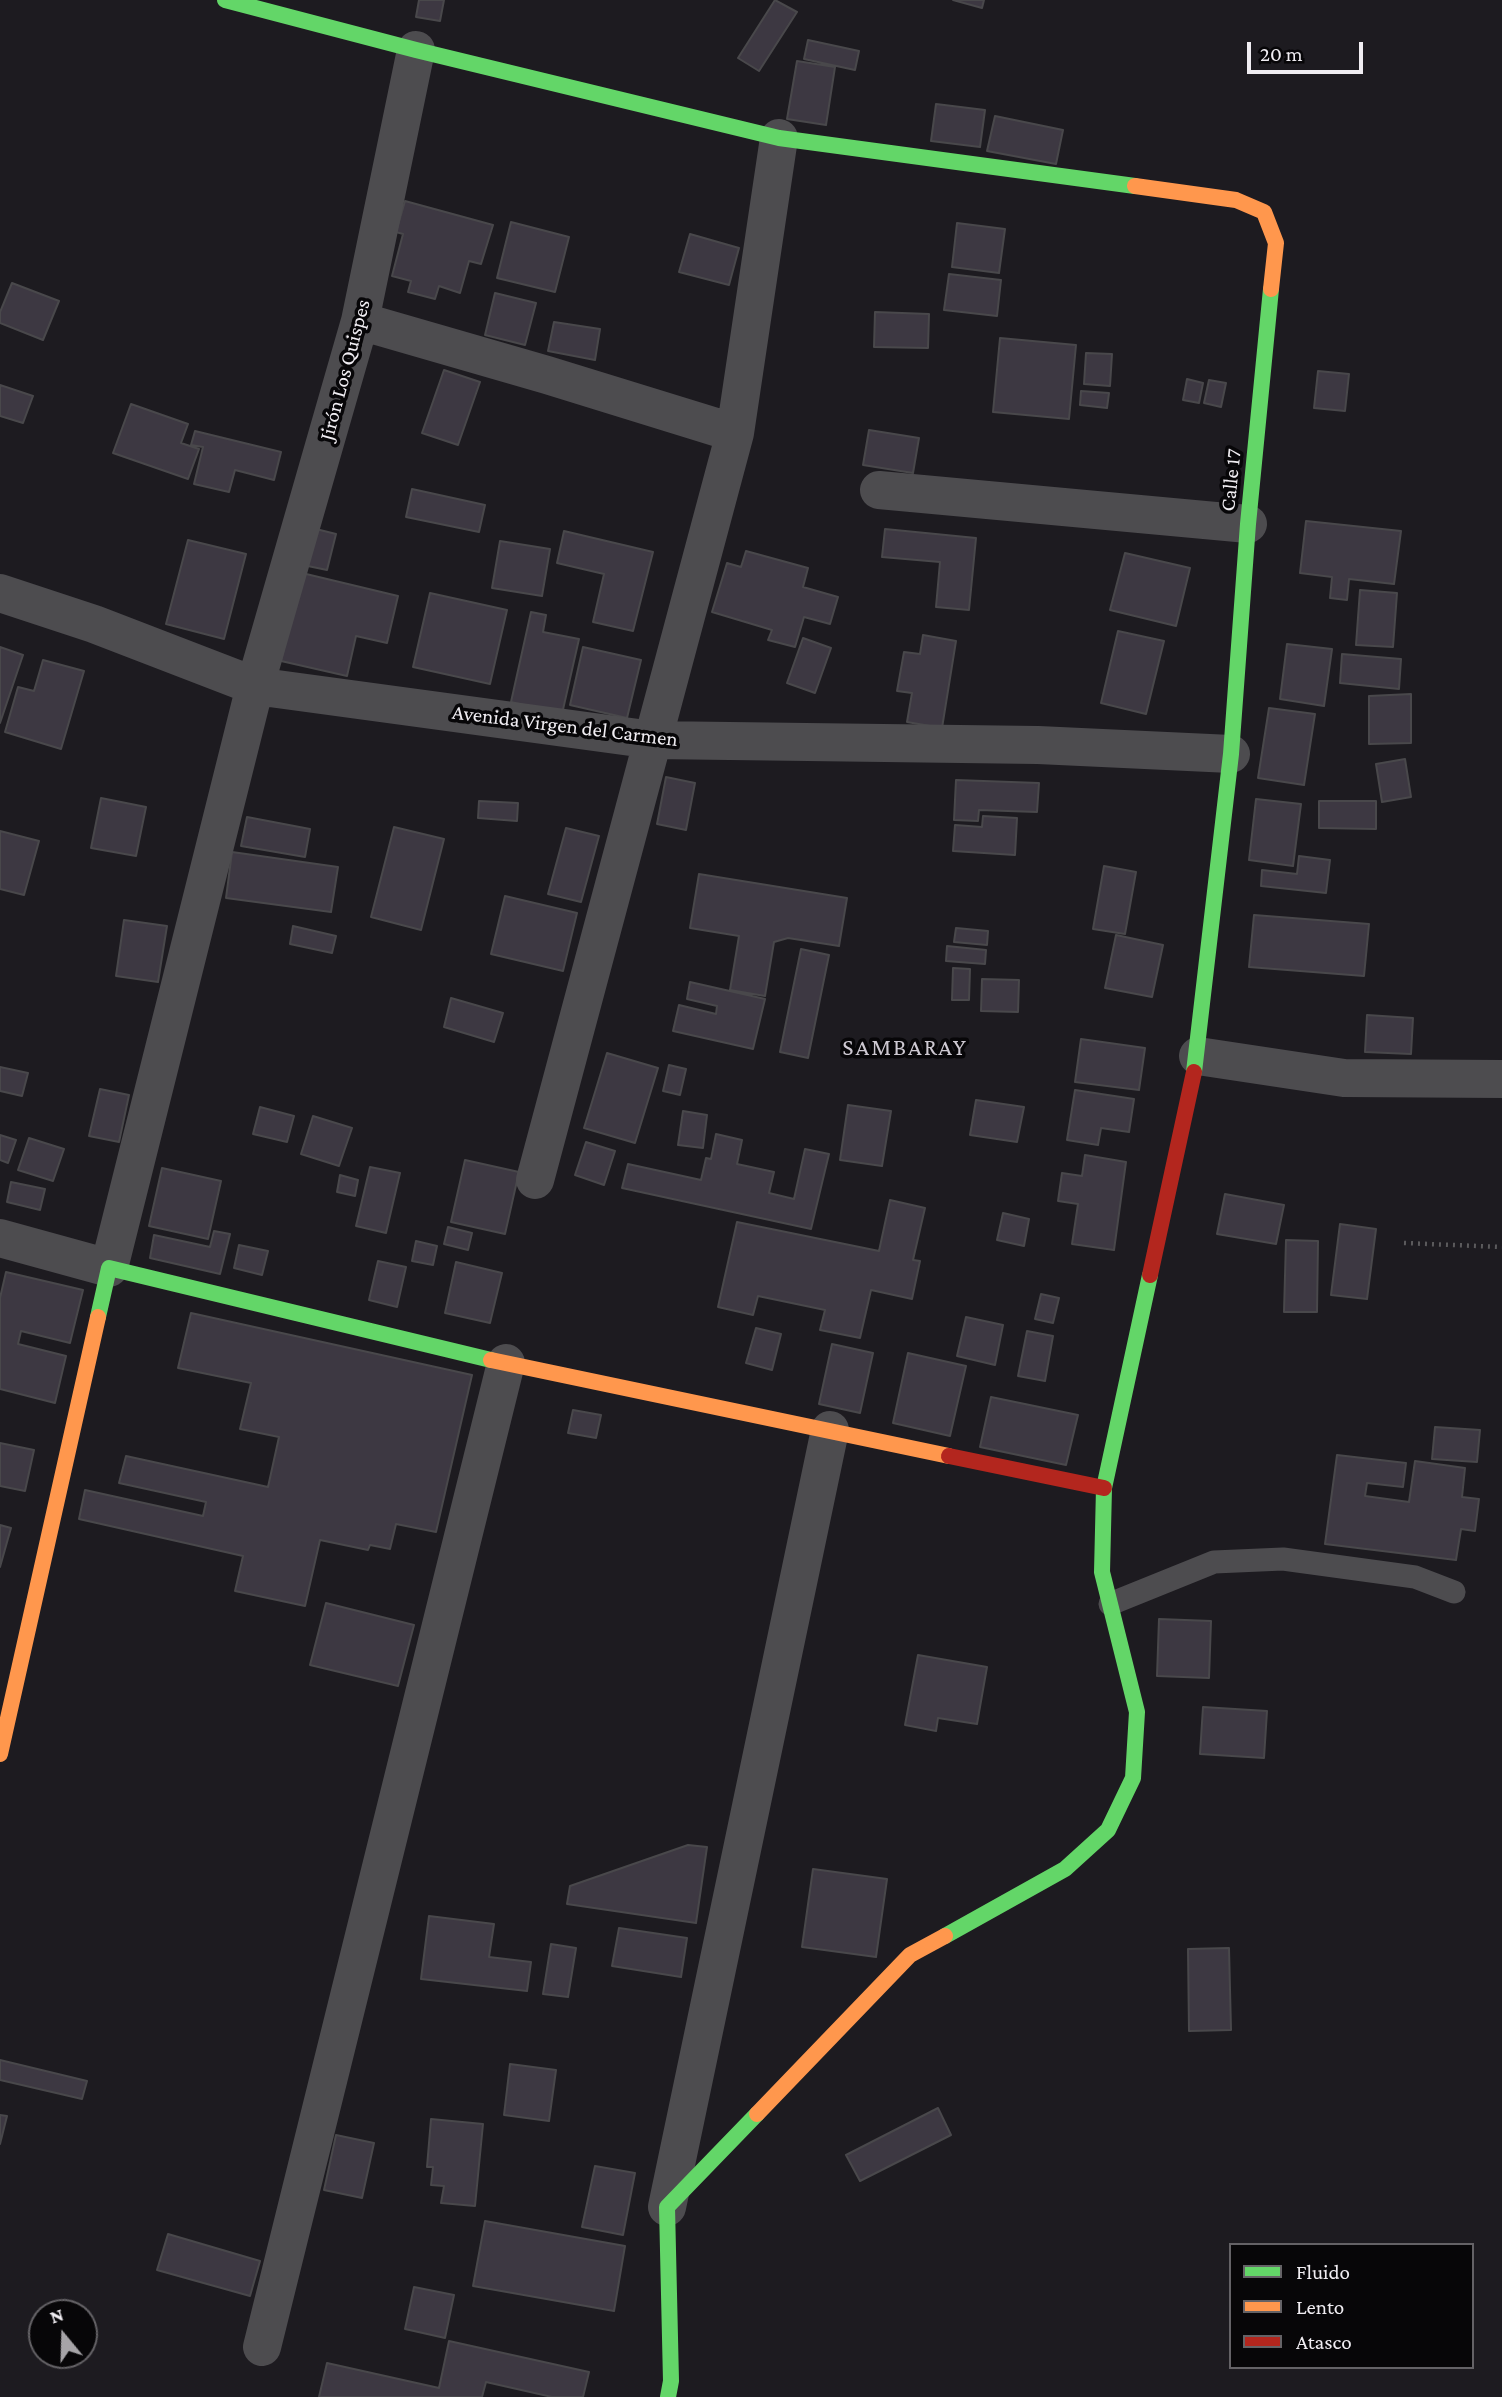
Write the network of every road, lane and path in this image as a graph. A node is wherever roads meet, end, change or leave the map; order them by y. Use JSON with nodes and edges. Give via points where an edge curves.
{"nodes":[{"id":1,"x":225,"y":0,"type":"edge"},
{"id":2,"x":281,"y":7,"type":"edge"},
{"id":3,"x":416,"y":50,"type":"junction"},
{"id":4,"x":779,"y":138,"type":"junction"},
{"id":5,"x":360,"y":321,"type":"junction"},
{"id":6,"x":735,"y":433,"type":"junction"},
{"id":7,"x":879,"y":490,"type":"dead end"},
{"id":8,"x":1248,"y":524,"type":"junction"},
{"id":9,"x":0,"y":593,"type":"edge"},
{"id":10,"x":255,"y":686,"type":"junction"},
{"id":11,"x":653,"y":740,"type":"junction"},
{"id":12,"x":1231,"y":754,"type":"junction"},
{"id":13,"x":1198,"y":1056,"type":"junction"},
{"id":14,"x":1502,"y":1079,"type":"edge"},
{"id":15,"x":535,"y":1180,"type":"dead end"},
{"id":16,"x":0,"y":1238,"type":"edge"},
{"id":17,"x":1404,"y":1243,"type":"dead end"},
{"id":18,"x":1502,"y":1247,"type":"edge"},
{"id":19,"x":110,"y":1268,"type":"junction"},
{"id":20,"x":506,"y":1363,"type":"junction"},
{"id":21,"x":830,"y":1430,"type":"junction"},
{"id":22,"x":1104,"y":1488,"type":"junction"},
{"id":23,"x":1454,"y":1591,"type":"dead end"},
{"id":24,"x":1110,"y":1604,"type":"junction"},
{"id":25,"x":0,"y":1754,"type":"edge"},
{"id":26,"x":667,"y":2207,"type":"junction"},
{"id":27,"x":262,"y":2347,"type":"dead end"},
{"id":28,"x":668,"y":2397,"type":"edge"}],
"edges":[{"from":1,"to":2,"type":"street"},
{"from":2,"to":3,"type":"street"},
{"from":3,"to":4,"type":"street"},
{"from":3,"to":5,"type":"street","name":"Jirón Los Quispes"},
{"from":4,"to":6,"type":"street"},
{"from":4,"to":8,"type":"street","name":"Calle 17","via":[[1236,200],[1264,212],[1276,243]]},
{"from":5,"to":6,"type":"street"},
{"from":5,"to":10,"type":"street","name":"Jirón Los Quispes"},
{"from":6,"to":11,"type":"street"},
{"from":7,"to":8,"type":"street"},
{"from":8,"to":12,"type":"street","name":"Calle 17"},
{"from":9,"to":10,"type":"street","name":"Avenida Virgen del Carmen"},
{"from":10,"to":11,"type":"street","name":"Avenida Virgen del Carmen"},
{"from":10,"to":19,"type":"street","name":"Jirón Los Quispes"},
{"from":11,"to":12,"type":"street","name":"Avenida Virgen del Carmen"},
{"from":11,"to":15,"type":"street"},
{"from":12,"to":13,"type":"street","name":"Calle 17"},
{"from":13,"to":14,"type":"street","via":[[1344,1078]]},
{"from":13,"to":22,"type":"street","name":"Calle 17"},
{"from":16,"to":19,"type":"street"},
{"from":17,"to":18,"type":"path"},
{"from":19,"to":20,"type":"street"},
{"from":19,"to":25,"type":"street"},
{"from":20,"to":21,"type":"street"},
{"from":20,"to":27,"type":"street"},
{"from":21,"to":22,"type":"street"},
{"from":21,"to":26,"type":"street"},
{"from":22,"to":24,"type":"street","name":"Calle 17","via":[[1102,1572]]},
{"from":23,"to":24,"type":"lane","via":[[1415,1577],[1283,1559],[1214,1562]]},
{"from":24,"to":26,"type":"street","name":"Calle 17","via":[[1137,1712],[1133,1779],[1108,1830],[1065,1869],[910,1955]]},
{"from":26,"to":28,"type":"street"}]}
